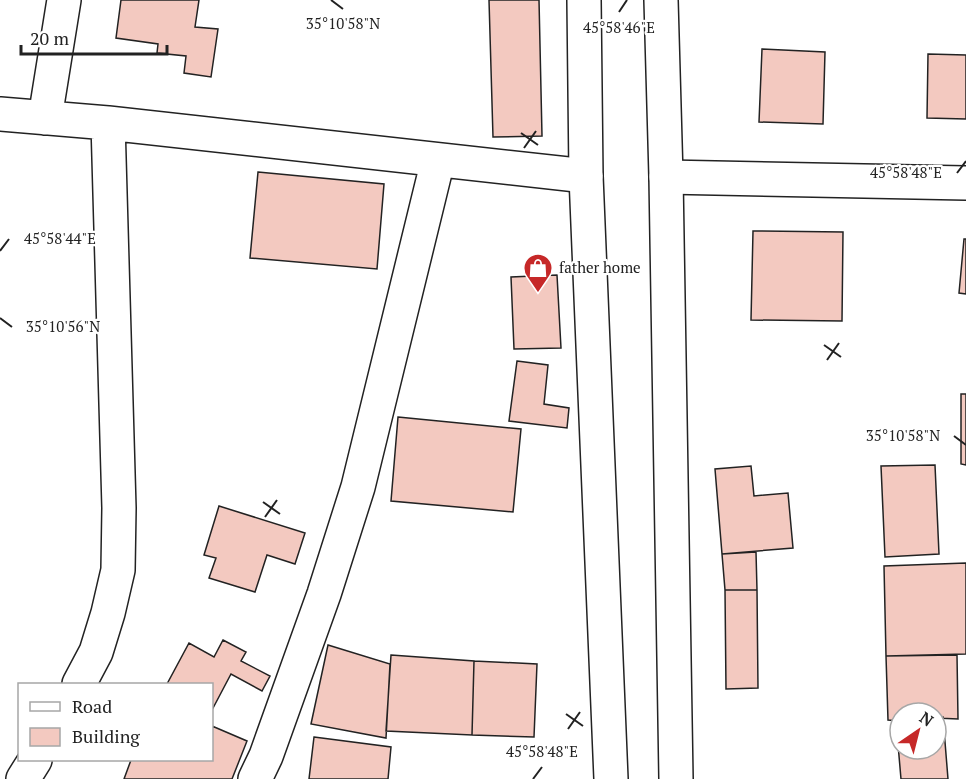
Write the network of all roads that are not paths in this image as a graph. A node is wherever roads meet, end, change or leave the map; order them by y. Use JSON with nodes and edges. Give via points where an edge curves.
{"nodes":[{"id":1,"x":64,"y":0,"type":"edge"},
{"id":2,"x":584,"y":0,"type":"edge"},
{"id":3,"x":661,"y":0,"type":"edge"},
{"id":4,"x":0,"y":114,"type":"edge"},
{"id":5,"x":45,"y":118,"type":"junction"},
{"id":6,"x":108,"y":123,"type":"junction"},
{"id":7,"x":438,"y":160,"type":"junction"},
{"id":8,"x":586,"y":176,"type":"junction"},
{"id":9,"x":666,"y":177,"type":"junction"},
{"id":10,"x":966,"y":183,"type":"edge"},
{"id":11,"x":80,"y":683,"type":"edge"},
{"id":12,"x":34,"y":761,"type":"edge"},
{"id":13,"x":23,"y":779,"type":"edge"},
{"id":14,"x":255,"y":779,"type":"edge"},
{"id":15,"x":611,"y":779,"type":"edge"},
{"id":16,"x":676,"y":779,"type":"edge"}],
"edges":[{"from":1,"to":5,"type":"main road"},
{"from":2,"to":8,"type":"main road"},
{"from":3,"to":9,"type":"main road"},
{"from":4,"to":5,"type":"main road"},
{"from":5,"to":6,"type":"main road"},
{"from":6,"to":7,"type":"main road"},
{"from":6,"to":11,"type":"main road","via":[[118,570],[96,652]]},
{"from":7,"to":8,"type":"main road"},
{"from":7,"to":14,"type":"main road","via":[[358,487],[324,594]]},
{"from":8,"to":15,"type":"main road"},
{"from":9,"to":10,"type":"main road"},
{"from":9,"to":16,"type":"main road"},
{"from":12,"to":13,"type":"main road"}]}
